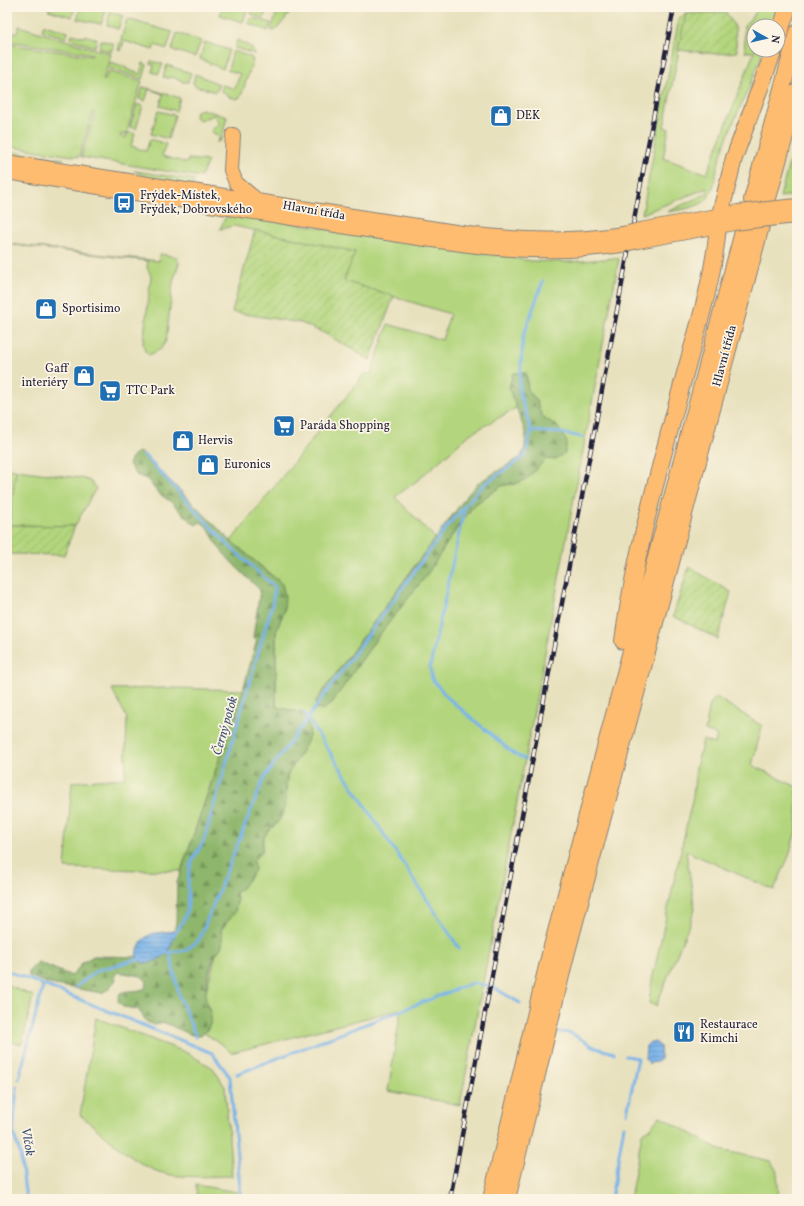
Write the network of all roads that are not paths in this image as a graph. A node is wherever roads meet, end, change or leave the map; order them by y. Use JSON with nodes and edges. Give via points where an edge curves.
{"nodes":[{"id":1,"x":788,"y":7,"type":"edge"},
{"id":2,"x":784,"y":18,"type":"edge"},
{"id":3,"x":797,"y":33,"type":"edge"},
{"id":4,"x":771,"y":58,"type":"edge"},
{"id":5,"x":797,"y":92,"type":"edge"},
{"id":6,"x":797,"y":108,"type":"edge"},
{"id":7,"x":233,"y":135,"type":"dead end"},
{"id":8,"x":782,"y":146,"type":"junction"},
{"id":9,"x":7,"y":162,"type":"edge"},
{"id":10,"x":7,"y":172,"type":"edge"},
{"id":11,"x":768,"y":198,"type":"dead end"},
{"id":12,"x":752,"y":200,"type":"dead end"},
{"id":13,"x":259,"y":201,"type":"junction"},
{"id":14,"x":796,"y":213,"type":"edge"},
{"id":15,"x":719,"y":220,"type":"junction"},
{"id":16,"x":739,"y":221,"type":"junction"},
{"id":17,"x":761,"y":226,"type":"dead end"},
{"id":18,"x":622,"y":239,"type":"junction"},
{"id":19,"x":621,"y":712,"type":"junction"},
{"id":20,"x":491,"y":1199,"type":"edge"},
{"id":21,"x":507,"y":1199,"type":"edge"}],
"edges":[{"from":1,"to":2,"type":"highway"},
{"from":3,"to":12,"type":"highway"},
{"from":4,"to":15,"type":"highway","via":[[734,158]]},
{"from":5,"to":8,"type":"highway"},
{"from":6,"to":8,"type":"highway"},
{"from":7,"to":13,"type":"main road","via":[[231,170],[236,183]]},
{"from":8,"to":11,"type":"highway"},
{"from":9,"to":13,"type":"main road","name":"Hlavní třída"},
{"from":10,"to":18,"type":"main road","name":"Hlavní třída","via":[[473,246],[545,252],[595,249]]},
{"from":13,"to":18,"type":"main road","name":"Hlavní třída","via":[[432,230],[521,240]]},
{"from":14,"to":16,"type":"main road","bridge":true},
{"from":15,"to":16,"type":"main road"},
{"from":15,"to":18,"type":"main road","bridge":true},
{"from":15,"to":19,"type":"highway","via":[[713,271],[654,487],[638,559],[624,636]]},
{"from":16,"to":19,"type":"highway"},
{"from":17,"to":19,"type":"highway","name":"Hlavní třída","via":[[690,487]]},
{"from":19,"to":20,"type":"highway","via":[[550,954]]},
{"from":19,"to":21,"type":"highway"}]}
